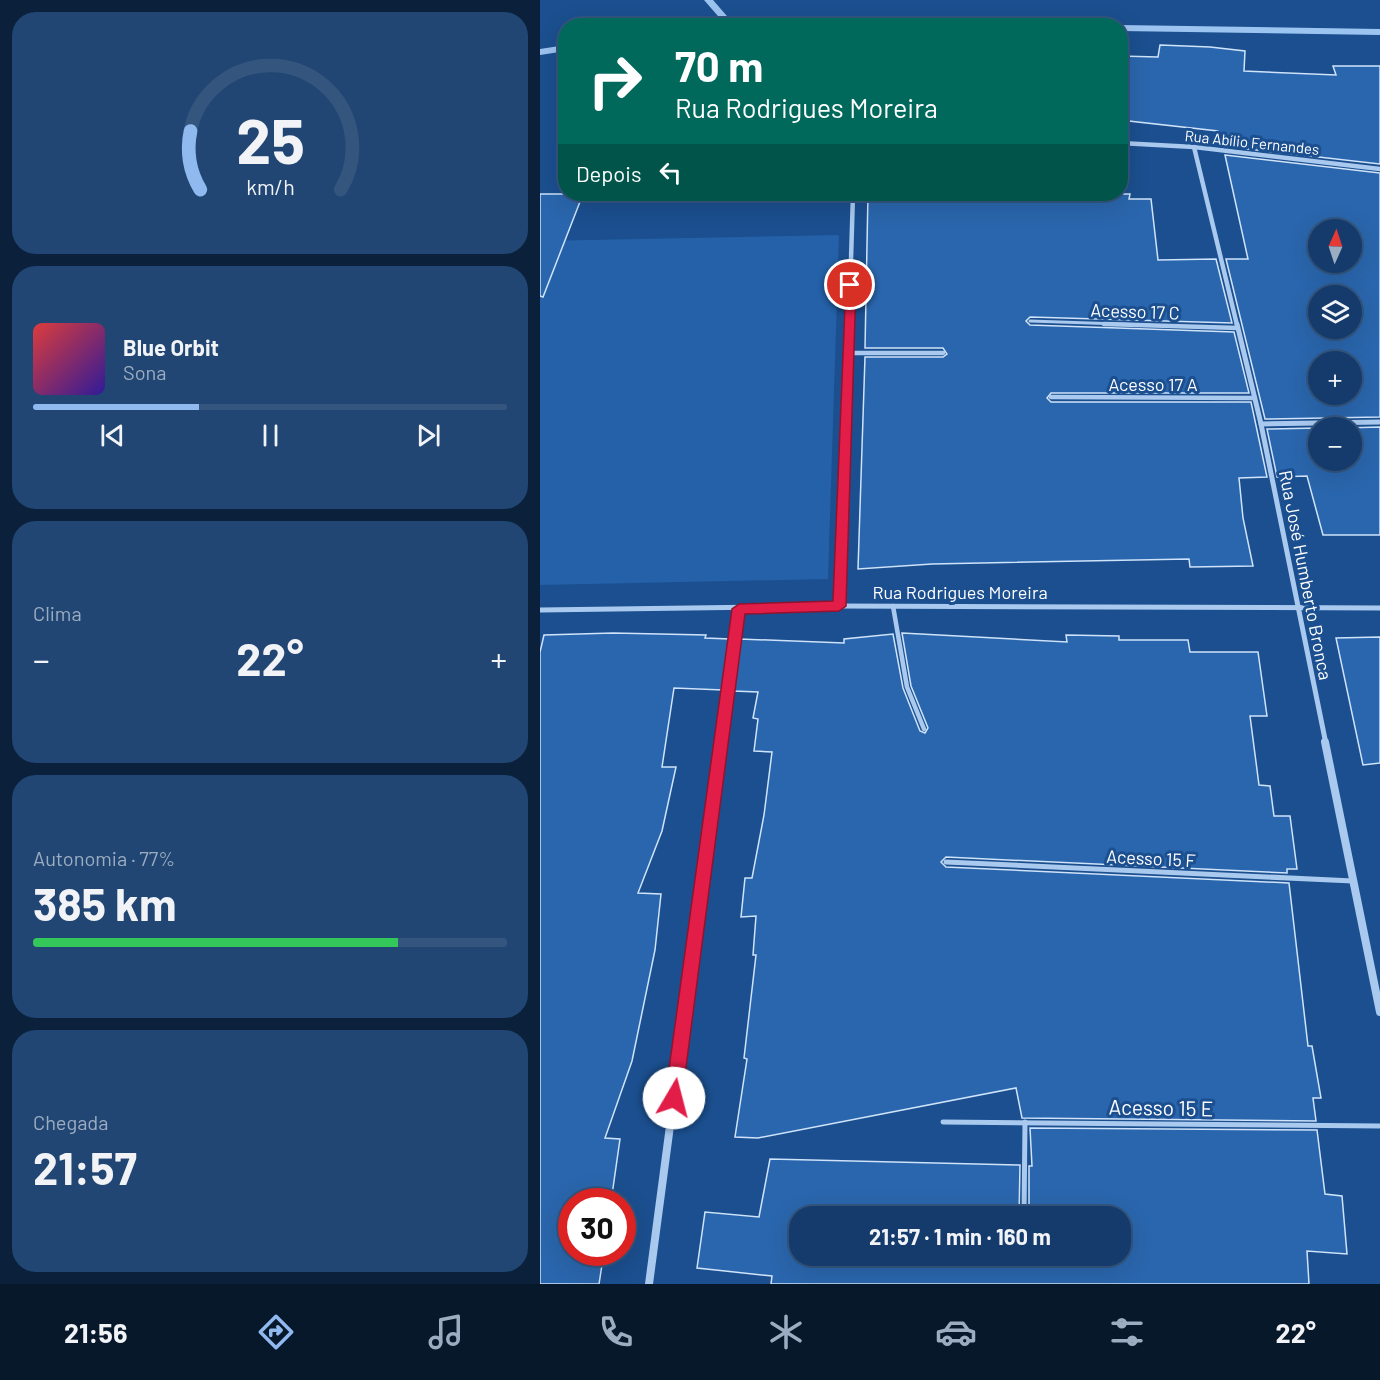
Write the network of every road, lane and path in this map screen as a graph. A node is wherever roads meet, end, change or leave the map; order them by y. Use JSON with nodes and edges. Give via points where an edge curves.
{"nodes":[{"id":1,"x":1128,"y":143,"type":"edge"},
{"id":2,"x":1194,"y":147,"type":"junction"},
{"id":3,"x":1380,"y":169,"type":"edge"},
{"id":4,"x":853,"y":201,"type":"edge"},
{"id":5,"x":1030,"y":321,"type":"dead end"},
{"id":6,"x":1238,"y":328,"type":"junction"},
{"id":7,"x":848,"y":353,"type":"junction"},
{"id":8,"x":943,"y":353,"type":"dead end"},
{"id":9,"x":1051,"y":397,"type":"dead end"},
{"id":10,"x":1255,"y":399,"type":"junction"},
{"id":11,"x":1380,"y":422,"type":"edge"},
{"id":12,"x":1261,"y":424,"type":"junction"},
{"id":13,"x":839,"y":606,"type":"junction"},
{"id":14,"x":893,"y":606,"type":"junction"},
{"id":15,"x":1380,"y":608,"type":"edge"},
{"id":16,"x":739,"y":609,"type":"junction"},
{"id":17,"x":1297,"y":609,"type":"junction"},
{"id":18,"x":540,"y":610,"type":"edge"},
{"id":19,"x":924,"y":729,"type":"dead end"},
{"id":20,"x":946,"y":862,"type":"dead end"},
{"id":21,"x":1353,"y":881,"type":"junction"},
{"id":22,"x":1380,"y":1011,"type":"edge"},
{"id":23,"x":943,"y":1122,"type":"dead end"},
{"id":24,"x":1026,"y":1122,"type":"junction"},
{"id":25,"x":1380,"y":1126,"type":"edge"},
{"id":26,"x":1024,"y":1206,"type":"edge"},
{"id":27,"x":649,"y":1284,"type":"edge"}],
"edges":[{"from":1,"to":2,"type":"street","name":"Rua Abílio Fernandes"},
{"from":2,"to":3,"type":"street","name":"Rua Abílio Fernandes"},
{"from":2,"to":6,"type":"street","name":"Rua José Humberto Bronca"},
{"from":4,"to":7,"type":"street"},
{"from":5,"to":6,"type":"lane","name":"Acesso 17 C"},
{"from":6,"to":10,"type":"street","name":"Rua José Humberto Bronca"},
{"from":7,"to":8,"type":"lane"},
{"from":7,"to":13,"type":"street"},
{"from":9,"to":10,"type":"lane","name":"Acesso 17 A"},
{"from":10,"to":12,"type":"street","name":"Rua José Humberto Bronca"},
{"from":11,"to":12,"type":"street"},
{"from":12,"to":17,"type":"street","name":"Rua José Humberto Bronca"},
{"from":13,"to":14,"type":"street","name":"Rua Rodrigues Moreira"},
{"from":13,"to":16,"type":"street","name":"Rua Rodrigues Moreira"},
{"from":14,"to":17,"type":"street","name":"Rua Rodrigues Moreira"},
{"from":14,"to":19,"type":"lane","via":[[907,687]]},
{"from":15,"to":17,"type":"street","name":"Rua Rodrigues Moreira"},
{"from":16,"to":18,"type":"street","name":"Rua Rodrigues Moreira"},
{"from":16,"to":27,"type":"street"},
{"from":17,"to":21,"type":"street","name":"Rua José Humberto Bronca"},
{"from":20,"to":21,"type":"lane","name":"Acesso 15 F"},
{"from":21,"to":22,"type":"street","name":"Rua José Humberto Bronca"},
{"from":23,"to":24,"type":"lane","name":"Acesso 15 E"},
{"from":24,"to":25,"type":"lane","name":"Acesso 15 E"},
{"from":24,"to":26,"type":"lane"}]}
